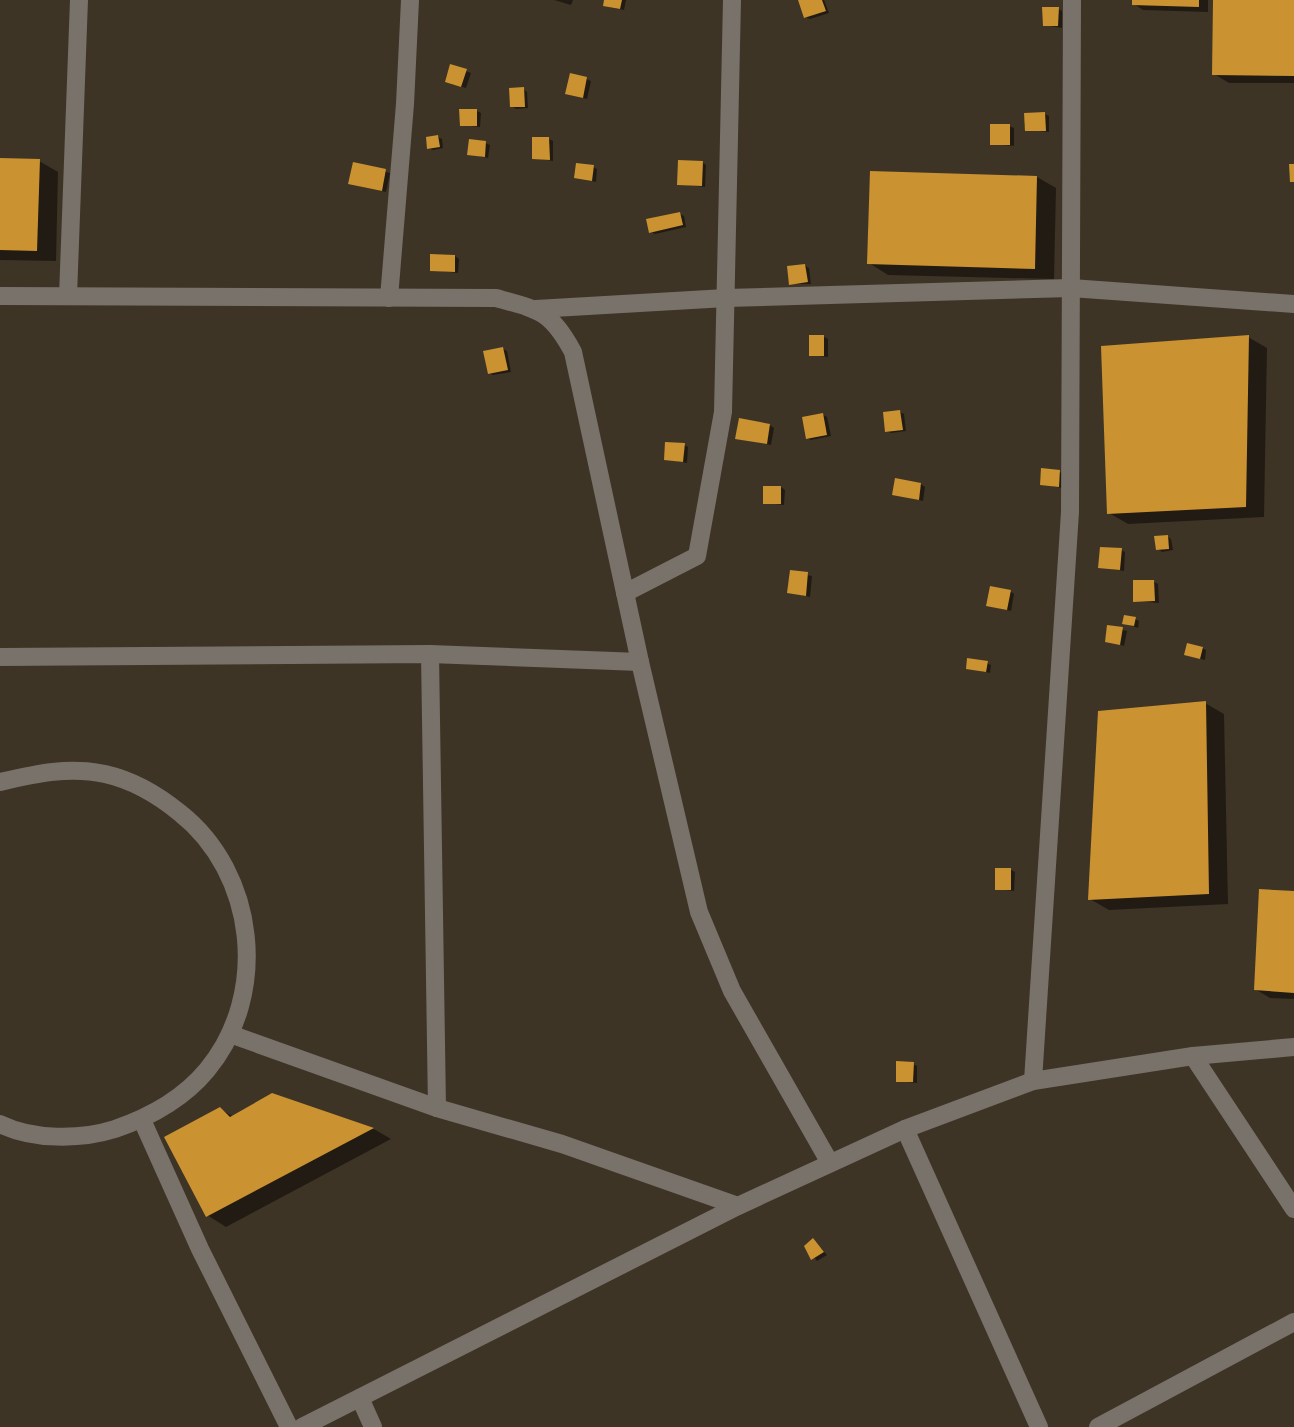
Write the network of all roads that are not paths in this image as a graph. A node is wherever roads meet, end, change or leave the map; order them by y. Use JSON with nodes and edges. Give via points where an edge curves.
{"nodes":[{"id":1,"x":79,"y":0,"type":"edge"},
{"id":2,"x":410,"y":0,"type":"edge"},
{"id":3,"x":732,"y":0,"type":"edge"},
{"id":4,"x":1072,"y":0,"type":"edge"},
{"id":5,"x":1071,"y":288,"type":"junction"},
{"id":6,"x":0,"y":296,"type":"edge"},
{"id":7,"x":68,"y":296,"type":"junction"},
{"id":8,"x":389,"y":298,"type":"junction"},
{"id":9,"x":726,"y":298,"type":"junction"},
{"id":10,"x":1294,"y":304,"type":"edge"},
{"id":11,"x":536,"y":309,"type":"junction"},
{"id":12,"x":625,"y":593,"type":"junction"},
{"id":13,"x":430,"y":654,"type":"junction"},
{"id":14,"x":0,"y":657,"type":"edge"},
{"id":15,"x":640,"y":662,"type":"junction"},
{"id":16,"x":0,"y":782,"type":"edge"},
{"id":17,"x":230,"y":1034,"type":"junction"},
{"id":18,"x":1294,"y":1047,"type":"edge"},
{"id":19,"x":1193,"y":1056,"type":"junction"},
{"id":20,"x":1033,"y":1080,"type":"junction"},
{"id":21,"x":437,"y":1108,"type":"junction"},
{"id":22,"x":142,"y":1120,"type":"junction"},
{"id":23,"x":0,"y":1124,"type":"edge"},
{"id":24,"x":905,"y":1129,"type":"junction"},
{"id":25,"x":830,"y":1163,"type":"junction"},
{"id":26,"x":738,"y":1206,"type":"junction"},
{"id":27,"x":1294,"y":1209,"type":"edge"},
{"id":28,"x":1294,"y":1322,"type":"edge"},
{"id":29,"x":360,"y":1398,"type":"junction"},
{"id":30,"x":289,"y":1427,"type":"edge"},
{"id":31,"x":302,"y":1427,"type":"edge"},
{"id":32,"x":373,"y":1427,"type":"edge"},
{"id":33,"x":1039,"y":1427,"type":"edge"},
{"id":34,"x":1098,"y":1427,"type":"edge"}],
"edges":[{"from":1,"to":7,"type":"street"},
{"from":2,"to":8,"type":"street"},
{"from":3,"to":9,"type":"street"},
{"from":4,"to":5,"type":"street"},
{"from":5,"to":9,"type":"street"},
{"from":5,"to":10,"type":"street"},
{"from":5,"to":20,"type":"street","via":[[1070,512]]},
{"from":6,"to":7,"type":"street"},
{"from":7,"to":8,"type":"street"},
{"from":8,"to":11,"type":"street","via":[[496,298]]},
{"from":9,"to":11,"type":"street"},
{"from":9,"to":12,"type":"street","via":[[723,412],[697,556]]},
{"from":11,"to":12,"type":"street","via":[[558,324],[573,352]]},
{"from":12,"to":15,"type":"street"},
{"from":13,"to":14,"type":"street"},
{"from":13,"to":15,"type":"street"},
{"from":13,"to":21,"type":"street"},
{"from":15,"to":25,"type":"street","via":[[699,912],[732,991]]},
{"from":16,"to":17,"type":"street","via":[[51,770],[105,774],[156,794],[199,828],[230,874],[246,926],[246,981]]},
{"from":17,"to":21,"type":"street"},
{"from":17,"to":22,"type":"street","via":[[208,1069],[178,1098]]},
{"from":18,"to":19,"type":"street"},
{"from":19,"to":20,"type":"street"},
{"from":19,"to":27,"type":"street"},
{"from":20,"to":24,"type":"street"},
{"from":21,"to":26,"type":"street","via":[[562,1144]]},
{"from":22,"to":23,"type":"street","via":[[97,1134],[50,1136]]},
{"from":22,"to":30,"type":"street"},
{"from":24,"to":25,"type":"street"},
{"from":24,"to":33,"type":"street"},
{"from":25,"to":26,"type":"street"},
{"from":26,"to":29,"type":"street"},
{"from":28,"to":34,"type":"street"},
{"from":29,"to":31,"type":"street"},
{"from":29,"to":32,"type":"street"}]}
